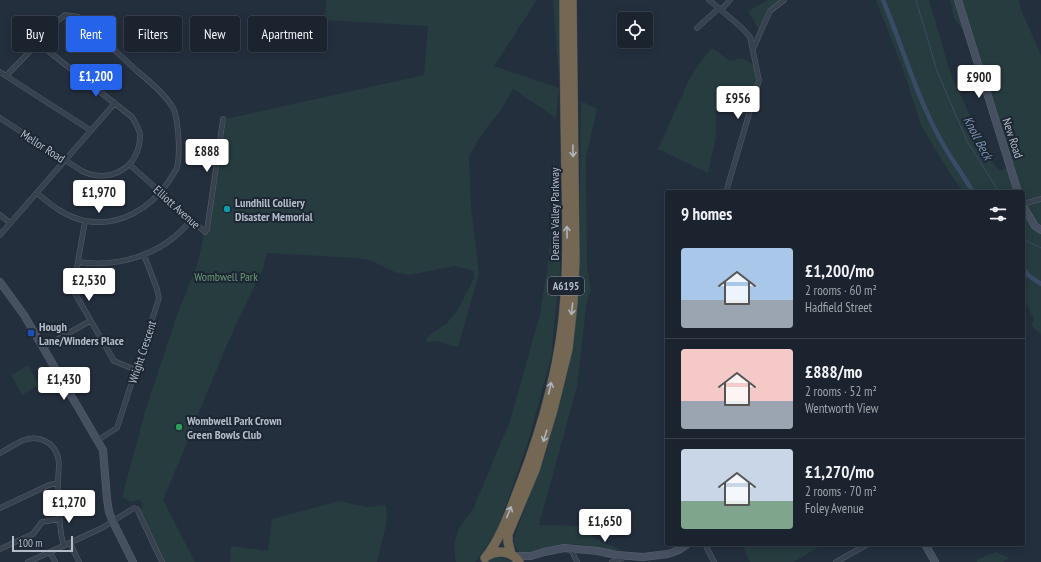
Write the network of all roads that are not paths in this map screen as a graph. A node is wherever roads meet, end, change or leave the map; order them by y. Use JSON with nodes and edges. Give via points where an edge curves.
{"nodes":[{"id":1,"x":564,"y":0,"type":"edge"},
{"id":2,"x":572,"y":0,"type":"edge"},
{"id":3,"x":709,"y":0,"type":"edge"},
{"id":4,"x":730,"y":0,"type":"edge"},
{"id":5,"x":784,"y":0,"type":"edge"},
{"id":6,"x":958,"y":0,"type":"edge"},
{"id":7,"x":720,"y":9,"type":"junction"},
{"id":8,"x":58,"y":20,"type":"edge"},
{"id":9,"x":697,"y":28,"type":"dead end"},
{"id":10,"x":754,"y":49,"type":"junction"},
{"id":11,"x":29,"y":52,"type":"edge"},
{"id":12,"x":50,"y":52,"type":"edge"},
{"id":13,"x":0,"y":72,"type":"edge"},
{"id":14,"x":6,"y":76,"type":"junction"},
{"id":15,"x":115,"y":103,"type":"junction"},
{"id":16,"x":0,"y":118,"type":"edge"},
{"id":17,"x":223,"y":119,"type":"dead end"},
{"id":18,"x":90,"y":130,"type":"junction"},
{"id":19,"x":65,"y":160,"type":"junction"},
{"id":20,"x":130,"y":165,"type":"junction"},
{"id":21,"x":727,"y":190,"type":"edge"},
{"id":22,"x":1017,"y":190,"type":"edge"},
{"id":23,"x":161,"y":192,"type":"junction"},
{"id":24,"x":37,"y":193,"type":"junction"},
{"id":25,"x":1041,"y":198,"type":"edge"},
{"id":26,"x":1025,"y":204,"type":"edge"},
{"id":27,"x":1025,"y":208,"type":"edge"},
{"id":28,"x":0,"y":214,"type":"edge"},
{"id":29,"x":191,"y":220,"type":"junction"},
{"id":30,"x":85,"y":221,"type":"junction"},
{"id":31,"x":10,"y":223,"type":"junction"},
{"id":32,"x":1041,"y":230,"type":"edge"},
{"id":33,"x":0,"y":235,"type":"edge"},
{"id":34,"x":144,"y":255,"type":"junction"},
{"id":35,"x":78,"y":262,"type":"junction"},
{"id":36,"x":0,"y":282,"type":"edge"},
{"id":37,"x":90,"y":320,"type":"junction"},
{"id":38,"x":44,"y":347,"type":"junction"},
{"id":39,"x":136,"y":370,"type":"junction"},
{"id":40,"x":98,"y":440,"type":"junction"},
{"id":41,"x":0,"y":453,"type":"edge"},
{"id":42,"x":58,"y":483,"type":"junction"},
{"id":43,"x":0,"y":508,"type":"edge"},
{"id":44,"x":60,"y":519,"type":"junction"},
{"id":45,"x":113,"y":522,"type":"junction"},
{"id":46,"x":70,"y":543,"type":"junction"},
{"id":47,"x":64,"y":546,"type":"junction"},
{"id":48,"x":685,"y":546,"type":"edge"},
{"id":49,"x":706,"y":546,"type":"edge"},
{"id":50,"x":864,"y":546,"type":"edge"},
{"id":51,"x":926,"y":546,"type":"edge"},
{"id":52,"x":0,"y":549,"type":"edge"},
{"id":53,"x":571,"y":549,"type":"junction"},
{"id":54,"x":50,"y":552,"type":"junction"},
{"id":55,"x":515,"y":557,"type":"edge"},
{"id":56,"x":627,"y":557,"type":"junction"},
{"id":57,"x":529,"y":559,"type":"edge"},
{"id":58,"x":484,"y":560,"type":"edge"},
{"id":59,"x":28,"y":562,"type":"edge"},
{"id":60,"x":55,"y":562,"type":"edge"},
{"id":61,"x":79,"y":562,"type":"edge"},
{"id":62,"x":133,"y":562,"type":"edge"},
{"id":63,"x":162,"y":562,"type":"edge"},
{"id":64,"x":578,"y":562,"type":"edge"},
{"id":65,"x":612,"y":562,"type":"edge"},
{"id":66,"x":714,"y":562,"type":"edge"},
{"id":67,"x":836,"y":562,"type":"edge"},
{"id":68,"x":935,"y":562,"type":"edge"}],
"edges":[{"from":58,"to":1,"type":"highway","name":"Dearne Valley Parkway","number":"A6195","one_way":true,"via":[[500,534],[527,466],[546,404],[558,351],[568,253]]},
{"from":2,"to":55,"type":"highway","name":"Dearne Valley Parkway","number":"A6195","one_way":true,"via":[[575,261],[573,303],[568,349],[553,410],[535,470],[508,534],[508,542]]},
{"from":3,"to":7,"type":"street"},
{"from":4,"to":7,"type":"street"},
{"from":5,"to":10,"type":"street","via":[[770,11]]},
{"from":6,"to":22,"type":"main road","name":"New Road"},
{"from":7,"to":9,"type":"street"},
{"from":7,"to":10,"type":"street","via":[[750,37]]},
{"from":8,"to":23,"type":"street","via":[[65,15],[79,17],[161,92],[174,110],[179,141],[176,169]]},
{"from":10,"to":21,"type":"street","via":[[758,87]]},
{"from":11,"to":14,"type":"street"},
{"from":12,"to":15,"type":"street"},
{"from":13,"to":14,"type":"street"},
{"from":14,"to":18,"type":"street"},
{"from":15,"to":18,"type":"street"},
{"from":15,"to":20,"type":"street","via":[[132,117],[140,133],[138,150]]},
{"from":16,"to":19,"type":"street","name":"Mellor Road"},
{"from":17,"to":29,"type":"street","name":"Elliott Avenue","via":[[207,230],[205,232]]},
{"from":18,"to":19,"type":"street"},
{"from":19,"to":20,"type":"street","name":"Mellor Road","via":[[86,173],[101,176],[112,175]]},
{"from":19,"to":24,"type":"street"},
{"from":20,"to":23,"type":"street","name":"Elliott Avenue"},
{"from":23,"to":29,"type":"street","name":"Elliott Avenue"},
{"from":23,"to":30,"type":"street","via":[[151,202],[130,215],[105,222]]},
{"from":24,"to":30,"type":"street","via":[[64,214]]},
{"from":24,"to":31,"type":"street"},
{"from":25,"to":26,"type":"street"},
{"from":27,"to":32,"type":"main road","via":[[1035,226]]},
{"from":28,"to":31,"type":"street"},
{"from":29,"to":34,"type":"street","via":[[178,235]]},
{"from":30,"to":35,"type":"street"},
{"from":31,"to":33,"type":"street"},
{"from":34,"to":35,"type":"street","via":[[116,262]]},
{"from":34,"to":39,"type":"street","name":"Wright Crescent","via":[[159,298]]},
{"from":35,"to":37,"type":"street","via":[[73,290]]},
{"from":36,"to":38,"type":"main road"},
{"from":37,"to":38,"type":"street"},
{"from":37,"to":39,"type":"street","via":[[114,361]]},
{"from":38,"to":40,"type":"main road"},
{"from":39,"to":40,"type":"street","name":"Wright Crescent","via":[[116,428]]},
{"from":40,"to":45,"type":"main road","via":[[103,450],[107,498]]},
{"from":41,"to":42,"type":"street","via":[[23,440],[50,442],[59,458]]},
{"from":42,"to":43,"type":"street"},
{"from":42,"to":44,"type":"street"},
{"from":44,"to":47,"type":"street"},
{"from":44,"to":52,"type":"street","via":[[42,522],[33,534]]},
{"from":45,"to":46,"type":"street"},
{"from":45,"to":62,"type":"main road"},
{"from":45,"to":63,"type":"street","via":[[135,508]]},
{"from":46,"to":47,"type":"street"},
{"from":46,"to":61,"type":"street"},
{"from":47,"to":54,"type":"street"},
{"from":48,"to":56,"type":"main road","via":[[668,554]]},
{"from":49,"to":66,"type":"street"},
{"from":50,"to":67,"type":"street"},
{"from":51,"to":68,"type":"main road"},
{"from":53,"to":56,"type":"main road"},
{"from":53,"to":57,"type":"main road","via":[[551,551]]},
{"from":53,"to":64,"type":"street"},
{"from":54,"to":59,"type":"street"},
{"from":54,"to":60,"type":"street"},
{"from":55,"to":57,"type":"main road"},
{"from":55,"to":58,"type":"highway","number":"A6195","via":[[502,551],[493,553]]},
{"from":56,"to":65,"type":"street"}]}
